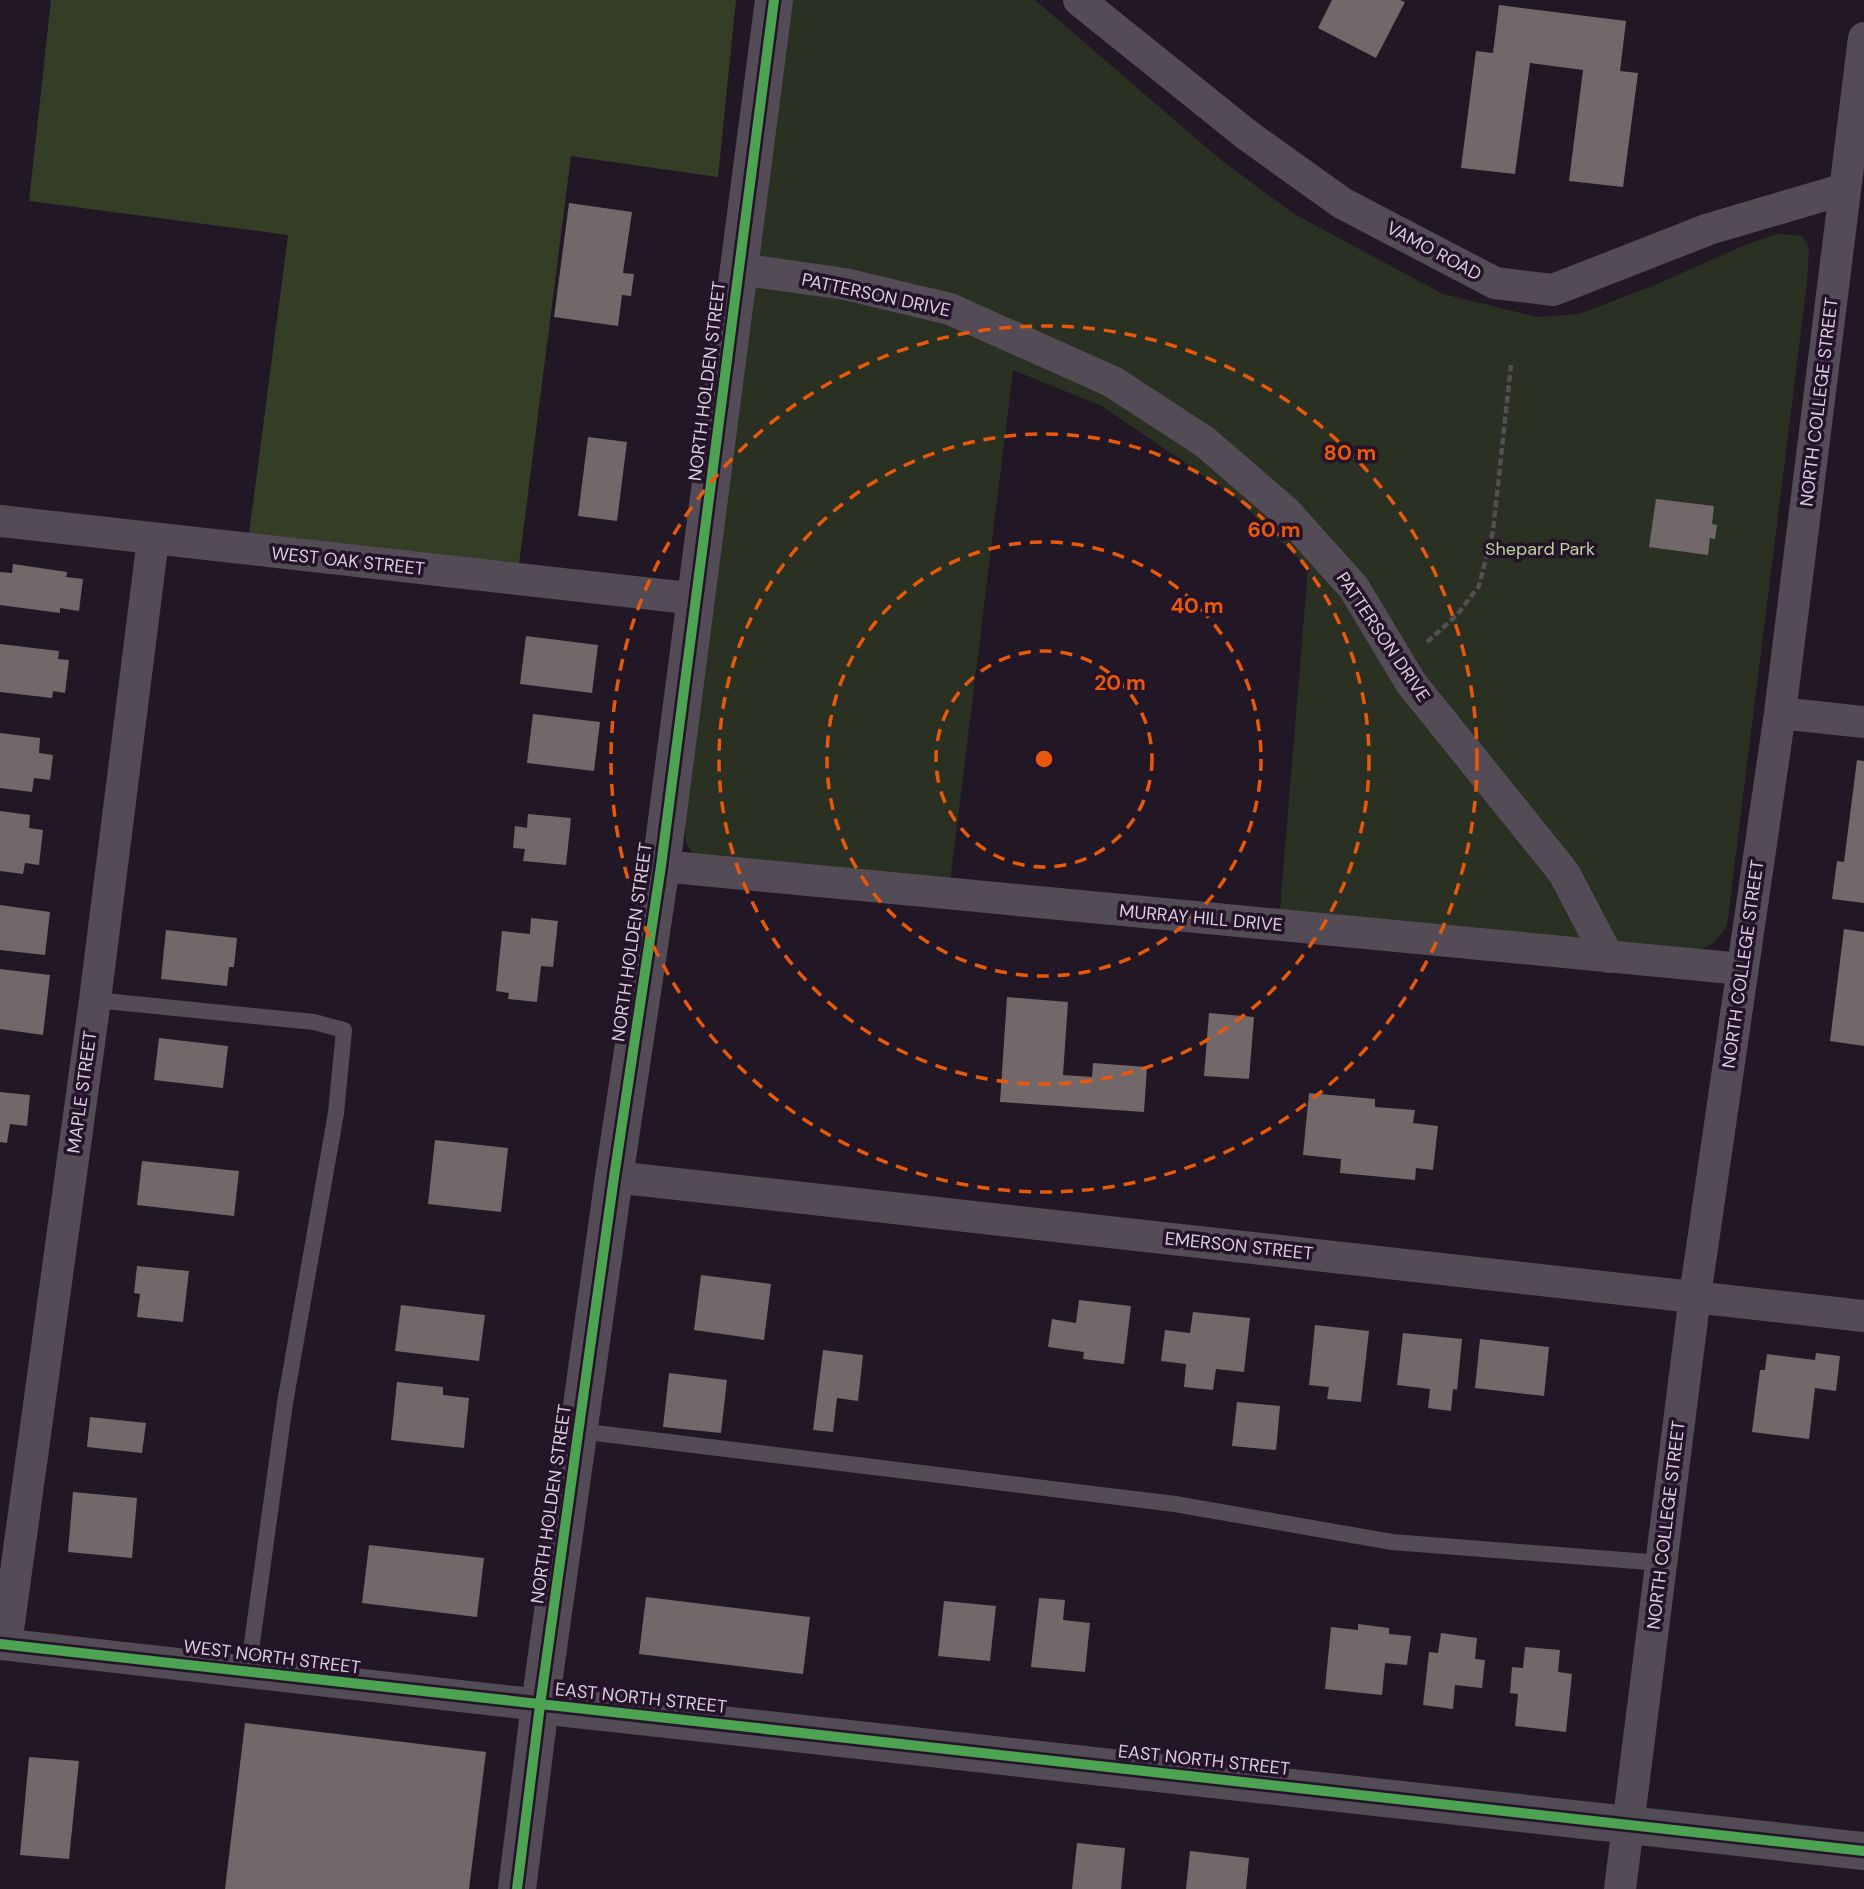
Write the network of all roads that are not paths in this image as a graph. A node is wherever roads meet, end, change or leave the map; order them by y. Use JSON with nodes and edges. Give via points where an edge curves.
{"nodes":[{"id":1,"x":774,"y":0,"type":"edge"},
{"id":2,"x":1079,"y":0,"type":"edge"},
{"id":3,"x":1863,"y":50,"type":"edge"},
{"id":4,"x":1845,"y":189,"type":"junction"},
{"id":5,"x":739,"y":269,"type":"junction"},
{"id":6,"x":0,"y":521,"type":"edge"},
{"id":7,"x":153,"y":539,"type":"junction"},
{"id":8,"x":697,"y":599,"type":"junction"},
{"id":9,"x":1780,"y":713,"type":"junction"},
{"id":10,"x":1864,"y":722,"type":"edge"},
{"id":11,"x":661,"y":866,"type":"junction"},
{"id":12,"x":1608,"y":957,"type":"junction"},
{"id":13,"x":1742,"y":969,"type":"junction"},
{"id":14,"x":95,"y":1000,"type":"junction"},
{"id":15,"x":614,"y":1177,"type":"junction"},
{"id":16,"x":1695,"y":1296,"type":"junction"},
{"id":17,"x":1864,"y":1316,"type":"edge"},
{"id":18,"x":579,"y":1431,"type":"junction"},
{"id":19,"x":1662,"y":1563,"type":"junction"},
{"id":20,"x":3,"y":1644,"type":"edge"},
{"id":21,"x":248,"y":1672,"type":"junction"},
{"id":22,"x":540,"y":1705,"type":"junction"},
{"id":23,"x":1629,"y":1824,"type":"junction"},
{"id":24,"x":1864,"y":1851,"type":"edge"},
{"id":25,"x":517,"y":1889,"type":"edge"},
{"id":26,"x":1620,"y":1889,"type":"edge"}],
"edges":[{"from":1,"to":5,"type":"main road","name":"NORTH HOLDEN STREET"},
{"from":2,"to":4,"type":"street","name":"VAMO ROAD","via":[[1247,135],[1342,203],[1495,283],[1553,290],[1709,229]]},
{"from":3,"to":4,"type":"street","name":"NORTH COLLEGE STREET"},
{"from":4,"to":9,"type":"street","name":"NORTH COLLEGE STREET"},
{"from":5,"to":8,"type":"main road","name":"NORTH HOLDEN STREET"},
{"from":5,"to":12,"type":"street","name":"PATTERSON DRIVE","via":[[845,284],[950,309],[1114,382],[1206,442],[1286,512],[1354,588],[1411,683],[1564,873]]},
{"from":6,"to":7,"type":"street","name":"WEST OAK STREET"},
{"from":7,"to":8,"type":"street","name":"WEST OAK STREET"},
{"from":7,"to":14,"type":"street","name":"MAPLE STREET"},
{"from":8,"to":11,"type":"main road","name":"NORTH HOLDEN STREET"},
{"from":9,"to":10,"type":"street"},
{"from":9,"to":13,"type":"street","name":"NORTH COLLEGE STREET"},
{"from":11,"to":12,"type":"street","name":"MURRAY HILL DRIVE"},
{"from":11,"to":15,"type":"main road","name":"NORTH HOLDEN STREET"},
{"from":12,"to":13,"type":"street","name":"MURRAY HILL DRIVE"},
{"from":13,"to":16,"type":"street","name":"NORTH COLLEGE STREET"},
{"from":14,"to":20,"type":"street","name":"MAPLE STREET"},
{"from":14,"to":21,"type":"lane","via":[[314,1022],[344,1030],[336,1113],[285,1403]]},
{"from":15,"to":16,"type":"street","name":"EMERSON STREET"},
{"from":15,"to":18,"type":"main road","name":"NORTH HOLDEN STREET"},
{"from":16,"to":17,"type":"street","name":"EMERSON STREET"},
{"from":16,"to":19,"type":"street","name":"NORTH COLLEGE STREET"},
{"from":18,"to":19,"type":"lane","via":[[1175,1504],[1392,1542]]},
{"from":18,"to":22,"type":"main road","name":"NORTH HOLDEN STREET"},
{"from":19,"to":23,"type":"street","name":"NORTH COLLEGE STREET"},
{"from":20,"to":21,"type":"street","name":"WEST NORTH STREET"},
{"from":21,"to":22,"type":"street","name":"WEST NORTH STREET"},
{"from":22,"to":23,"type":"main road","name":"EAST NORTH STREET"},
{"from":22,"to":25,"type":"main road","name":"NORTH HOLDEN STREET"},
{"from":23,"to":24,"type":"main road","name":"EAST NORTH STREET"},
{"from":23,"to":26,"type":"street","name":"NORTH COLLEGE STREET"}]}
